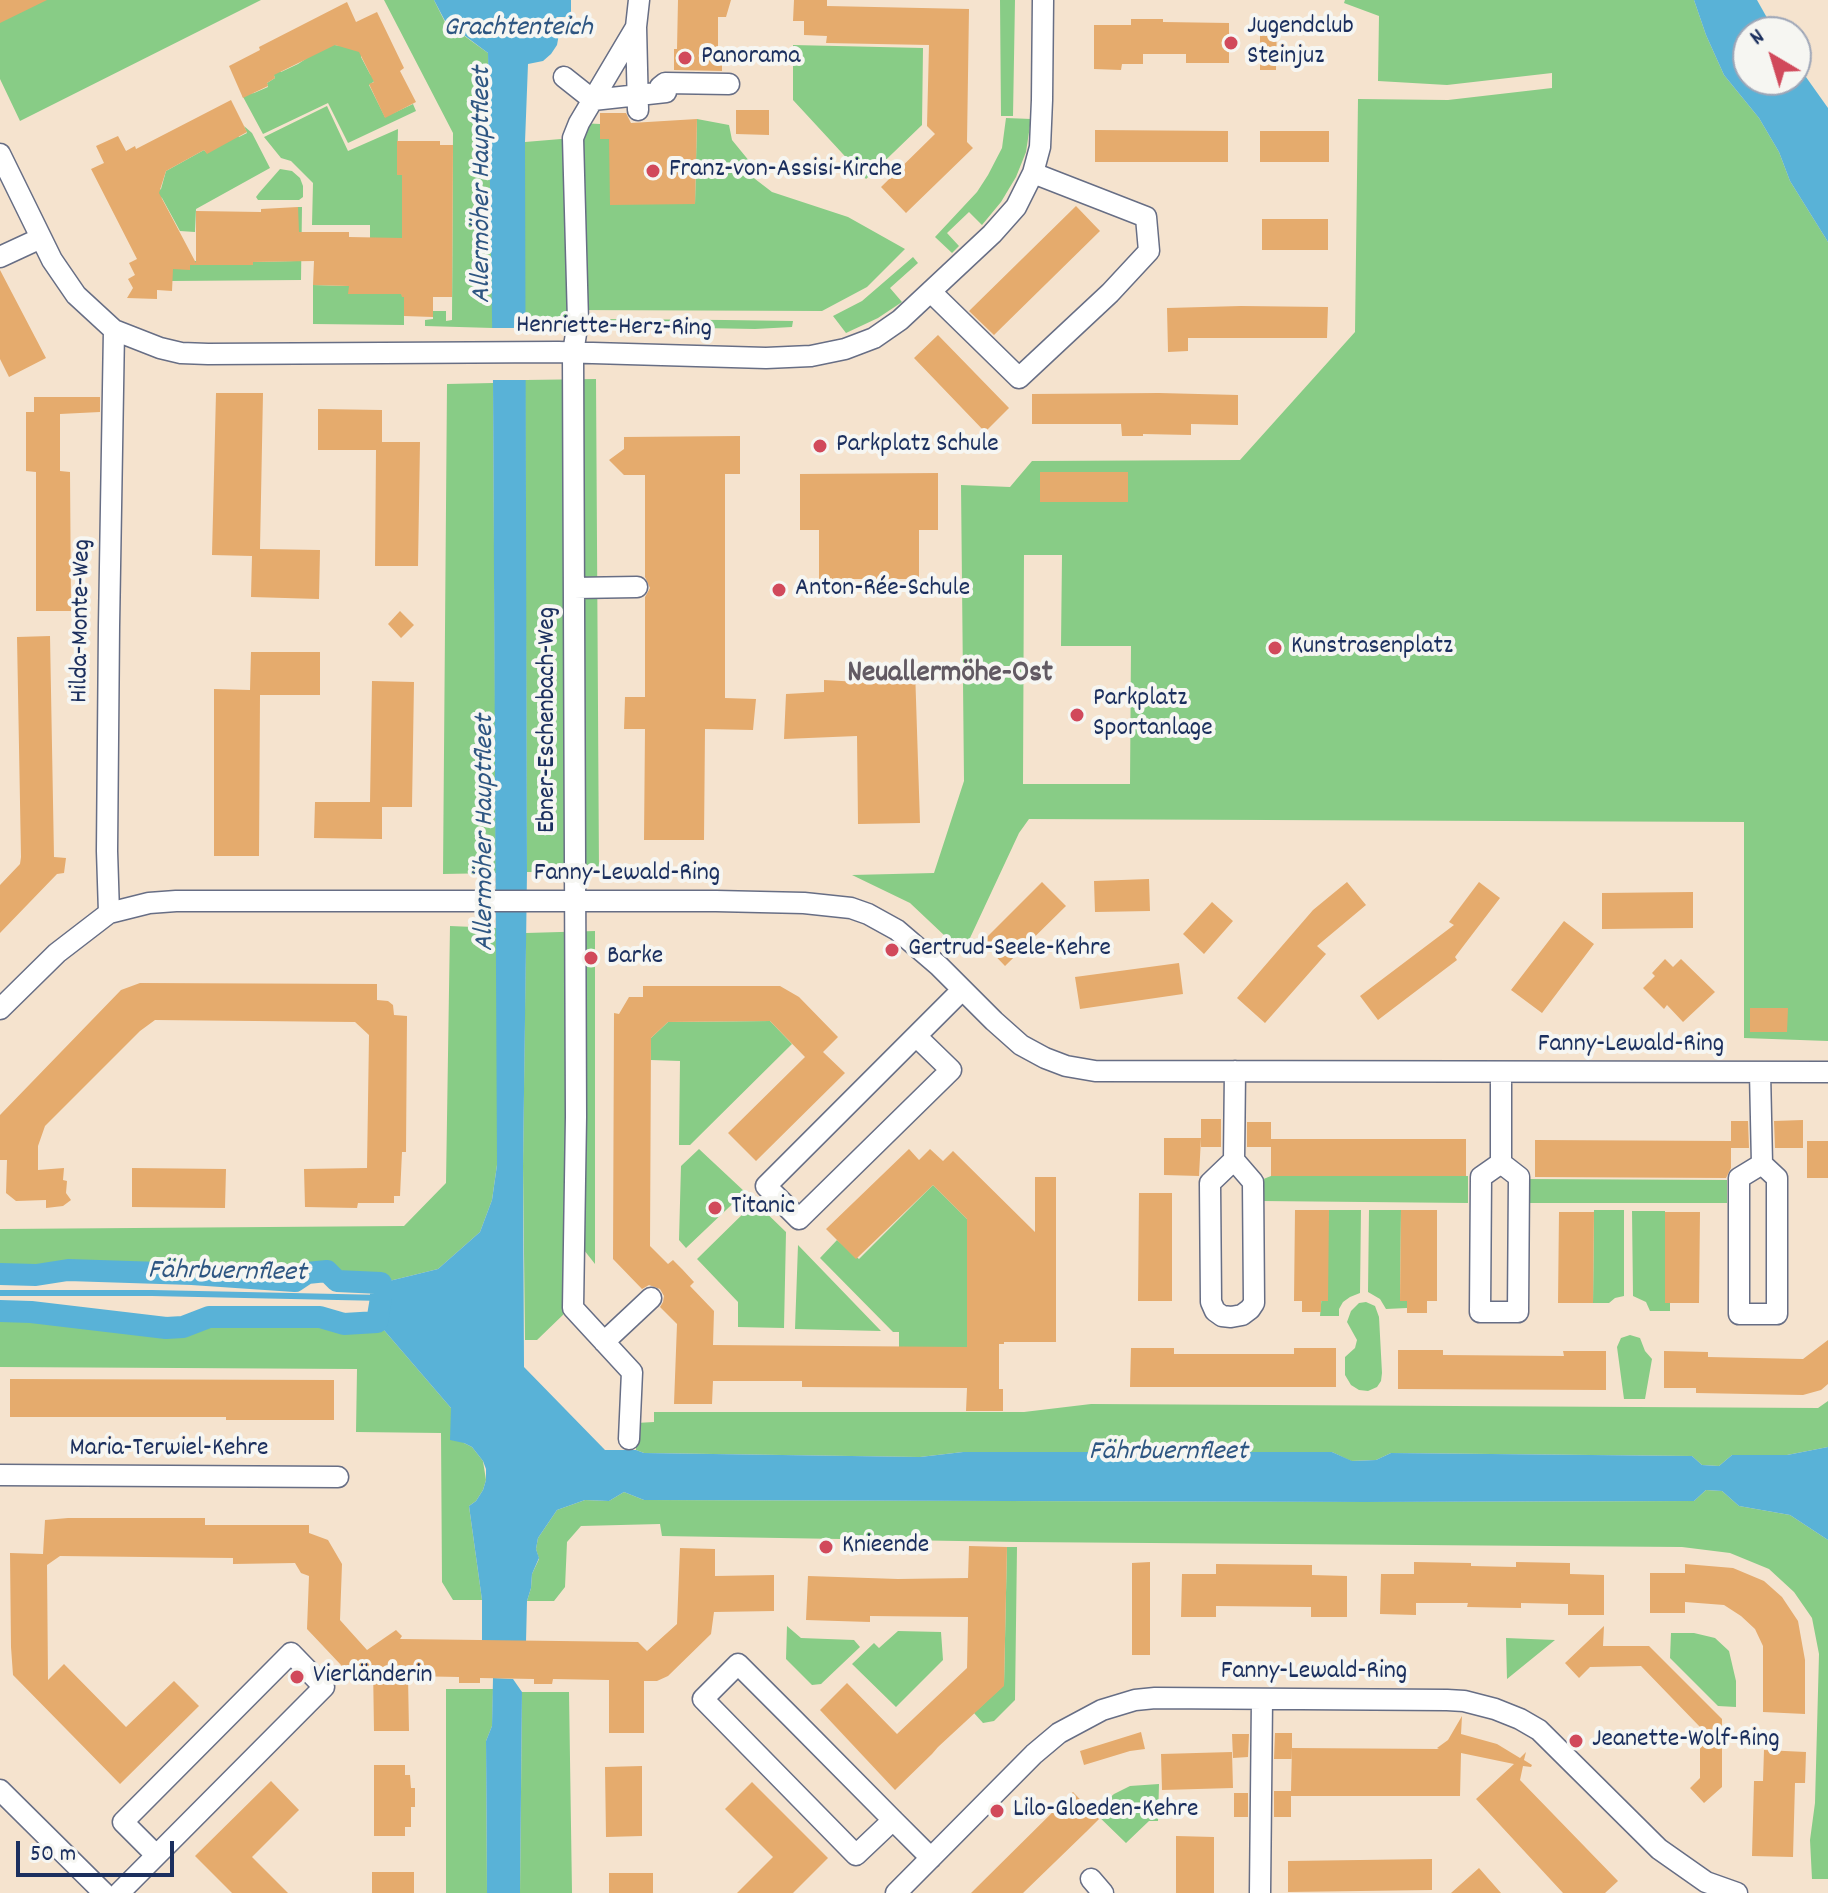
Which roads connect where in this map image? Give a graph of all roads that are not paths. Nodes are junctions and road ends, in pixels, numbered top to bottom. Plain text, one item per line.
1 (639, 0) edge
2 (1043, 0) edge
3 (636, 27) junction
4 (637, 71) junction
5 (564, 77) dead end
6 (729, 84) dead end
7 (660, 87) junction
8 (593, 100) junction
9 (638, 103) junction
10 (0, 154) edge
11 (1033, 173) junction
12 (41, 238) junction
13 (0, 257) edge
14 (931, 292) junction
15 (114, 330) junction
16 (565, 353) junction
17 (637, 587) dead end
18 (574, 588) junction
19 (575, 901) junction
20 (109, 913) junction
21 (962, 990) junction
22 (0, 1009) edge
23 (917, 1037) junction
24 (1235, 1071) junction
25 (1501, 1072) junction
26 (1760, 1072) junction
27 (1828, 1072) edge
28 (1234, 1160) junction
29 (1501, 1163) junction
30 (1762, 1164) junction
31 (651, 1298) dead end
32 (604, 1342) junction
33 (629, 1439) dead end
34 (0, 1475) edge
35 (338, 1477) dead end
36 (1262, 1699) junction
37 (0, 1790) edge
38 (893, 1820) junction
39 (156, 1855) junction
40 (931, 1858) junction
41 (104, 1893) edge
42 (119, 1893) edge
43 (896, 1893) edge
44 (1260, 1893) edge
45 (1737, 1893) edge

1 - 3 street
2 - 11 street, Henriette-Herz-Ring
3 - 4 street
3 - 8 street
4 - 7 street
4 - 9 street
5 - 8 street
6 - 7 street
7 - 9 street
8 - 9 street
8 - 16 street, Ebner-Eschenbach-Weg
10 - 12 street, Henriette-Herz-Ring
11 - 14 street, Henriette-Herz-Ring
11 - 14 street
12 - 13 street
12 - 15 street, Henriette-Herz-Ring
14 - 16 street, Henriette-Herz-Ring
15 - 16 street, Henriette-Herz-Ring
15 - 20 street, Hilda-Monte-Weg
16 - 18 street, Ebner-Eschenbach-Weg
17 - 18 street
18 - 19 street, Ebner-Eschenbach-Weg
19 - 20 street, Fanny-Lewald-Ring
19 - 21 street, Fanny-Lewald-Ring
19 - 32 street, Ebner-Eschenbach-Weg
20 - 22 street, Fanny-Lewald-Ring
21 - 23 street
21 - 24 street, Fanny-Lewald-Ring
23 - 23 street
24 - 25 street, Fanny-Lewald-Ring
24 - 28 street
25 - 26 street, Fanny-Lewald-Ring
25 - 29 street, Fanny-Lewald-Ring
26 - 27 street, Fanny-Lewald-Ring
26 - 30 street, Fanny-Lewald-Ring
28 - 28 street
29 - 29 street, Fanny-Lewald-Ring
30 - 30 street, Fanny-Lewald-Ring
31 - 32 street
32 - 33 street, Ebner-Eschenbach-Weg
34 - 35 street, Maria-Terwiel-Kehre
36 - 40 street, Fanny-Lewald-Ring
36 - 44 street
36 - 45 street, Fanny-Lewald-Ring
37 - 41 street
38 - 38 street
38 - 40 street
39 - 39 street
39 - 42 street
40 - 43 street, Fanny-Lewald-Ring

